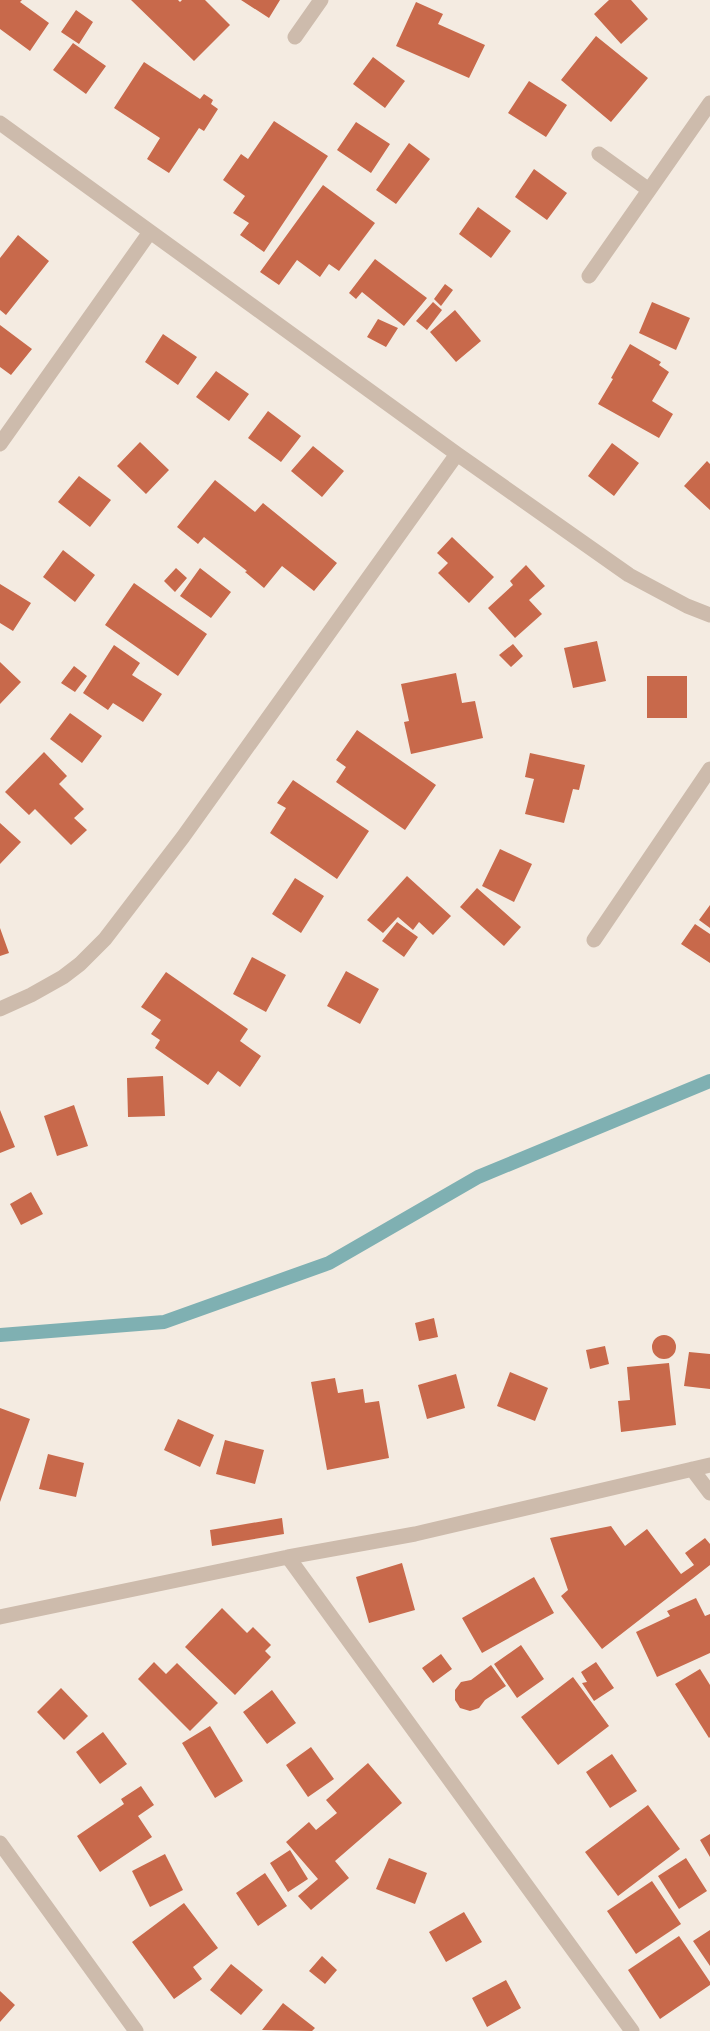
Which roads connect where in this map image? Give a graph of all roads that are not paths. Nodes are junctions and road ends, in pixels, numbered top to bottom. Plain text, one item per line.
1 (321, 0) edge
2 (295, 37) dead end
3 (710, 102) edge
4 (0, 123) edge
5 (599, 154) dead end
6 (649, 190) junction
7 (150, 232) junction
8 (589, 276) dead end
9 (0, 444) edge
10 (458, 454) junction
11 (710, 615) edge
12 (710, 769) edge
13 (594, 940) dead end
14 (0, 1009) edge
15 (710, 1465) edge
16 (693, 1469) junction
17 (710, 1493) edge
18 (288, 1557) junction
19 (0, 1617) edge
20 (0, 1843) edge
21 (136, 2031) edge
22 (632, 2031) edge

1 - 2 street
3 - 6 street
4 - 7 street
5 - 6 street
6 - 8 street
7 - 9 street
7 - 10 street
10 - 11 street
10 - 14 street
12 - 13 street
15 - 16 street
16 - 17 street
16 - 18 street
18 - 19 street
18 - 22 street
20 - 21 street

